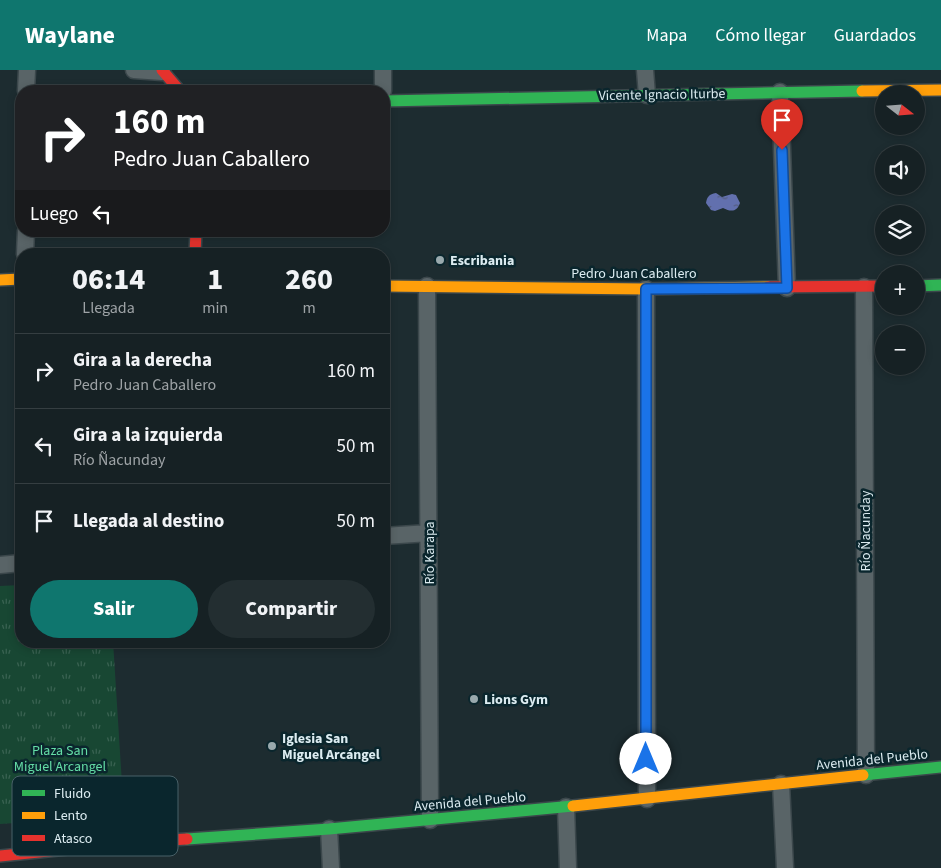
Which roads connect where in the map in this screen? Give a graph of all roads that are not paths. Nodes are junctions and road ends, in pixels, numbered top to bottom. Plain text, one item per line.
1 (27, 70) edge
2 (134, 70) edge
3 (383, 70) edge
4 (645, 70) edge
5 (162, 71) edge
6 (26, 85) edge
7 (175, 85) edge
8 (383, 85) edge
9 (941, 90) edge
10 (780, 92) junction
11 (647, 95) junction
12 (390, 101) edge
13 (0, 280) edge
14 (15, 280) edge
15 (941, 285) edge
16 (390, 286) edge
17 (427, 286) junction
18 (875, 286) edge
19 (925, 286) edge
20 (864, 287) junction
21 (787, 288) junction
22 (646, 289) junction
23 (429, 533) junction
24 (390, 536) edge
25 (15, 564) edge
26 (0, 565) edge
27 (941, 767) edge
28 (866, 775) junction
29 (781, 784) junction
30 (647, 798) junction
31 (566, 807) junction
32 (430, 820) junction
33 (329, 829) junction
34 (178, 839) edge
35 (331, 868) edge
36 (568, 868) edge
37 (784, 868) edge

1 - 6 street
2 - 5 street
3 - 8 street
4 - 11 street
5 - 7 street
9 - 10 street, Vicente Ignacio Iturbe
10 - 11 street, Vicente Ignacio Iturbe
10 - 21 street
11 - 12 street, Vicente Ignacio Iturbe
13 - 14 street
15 - 19 street
16 - 17 street, Pedro Juan Caballero
17 - 22 street, Pedro Juan Caballero
17 - 23 street, Río Karapa
18 - 20 street, Pedro Juan Caballero
20 - 21 street, Pedro Juan Caballero
20 - 28 street, Río Ñacunday
21 - 22 street, Pedro Juan Caballero
22 - 30 street
23 - 24 street
23 - 32 street, Río Karapa
25 - 26 street
27 - 28 street, Avenida del Pueblo
28 - 29 street, Avenida del Pueblo
29 - 30 street, Avenida del Pueblo
29 - 37 street
30 - 31 street, Avenida del Pueblo
31 - 32 street, Avenida del Pueblo
31 - 36 street
32 - 33 street, Avenida del Pueblo
33 - 34 street, Avenida del Pueblo
33 - 35 street

